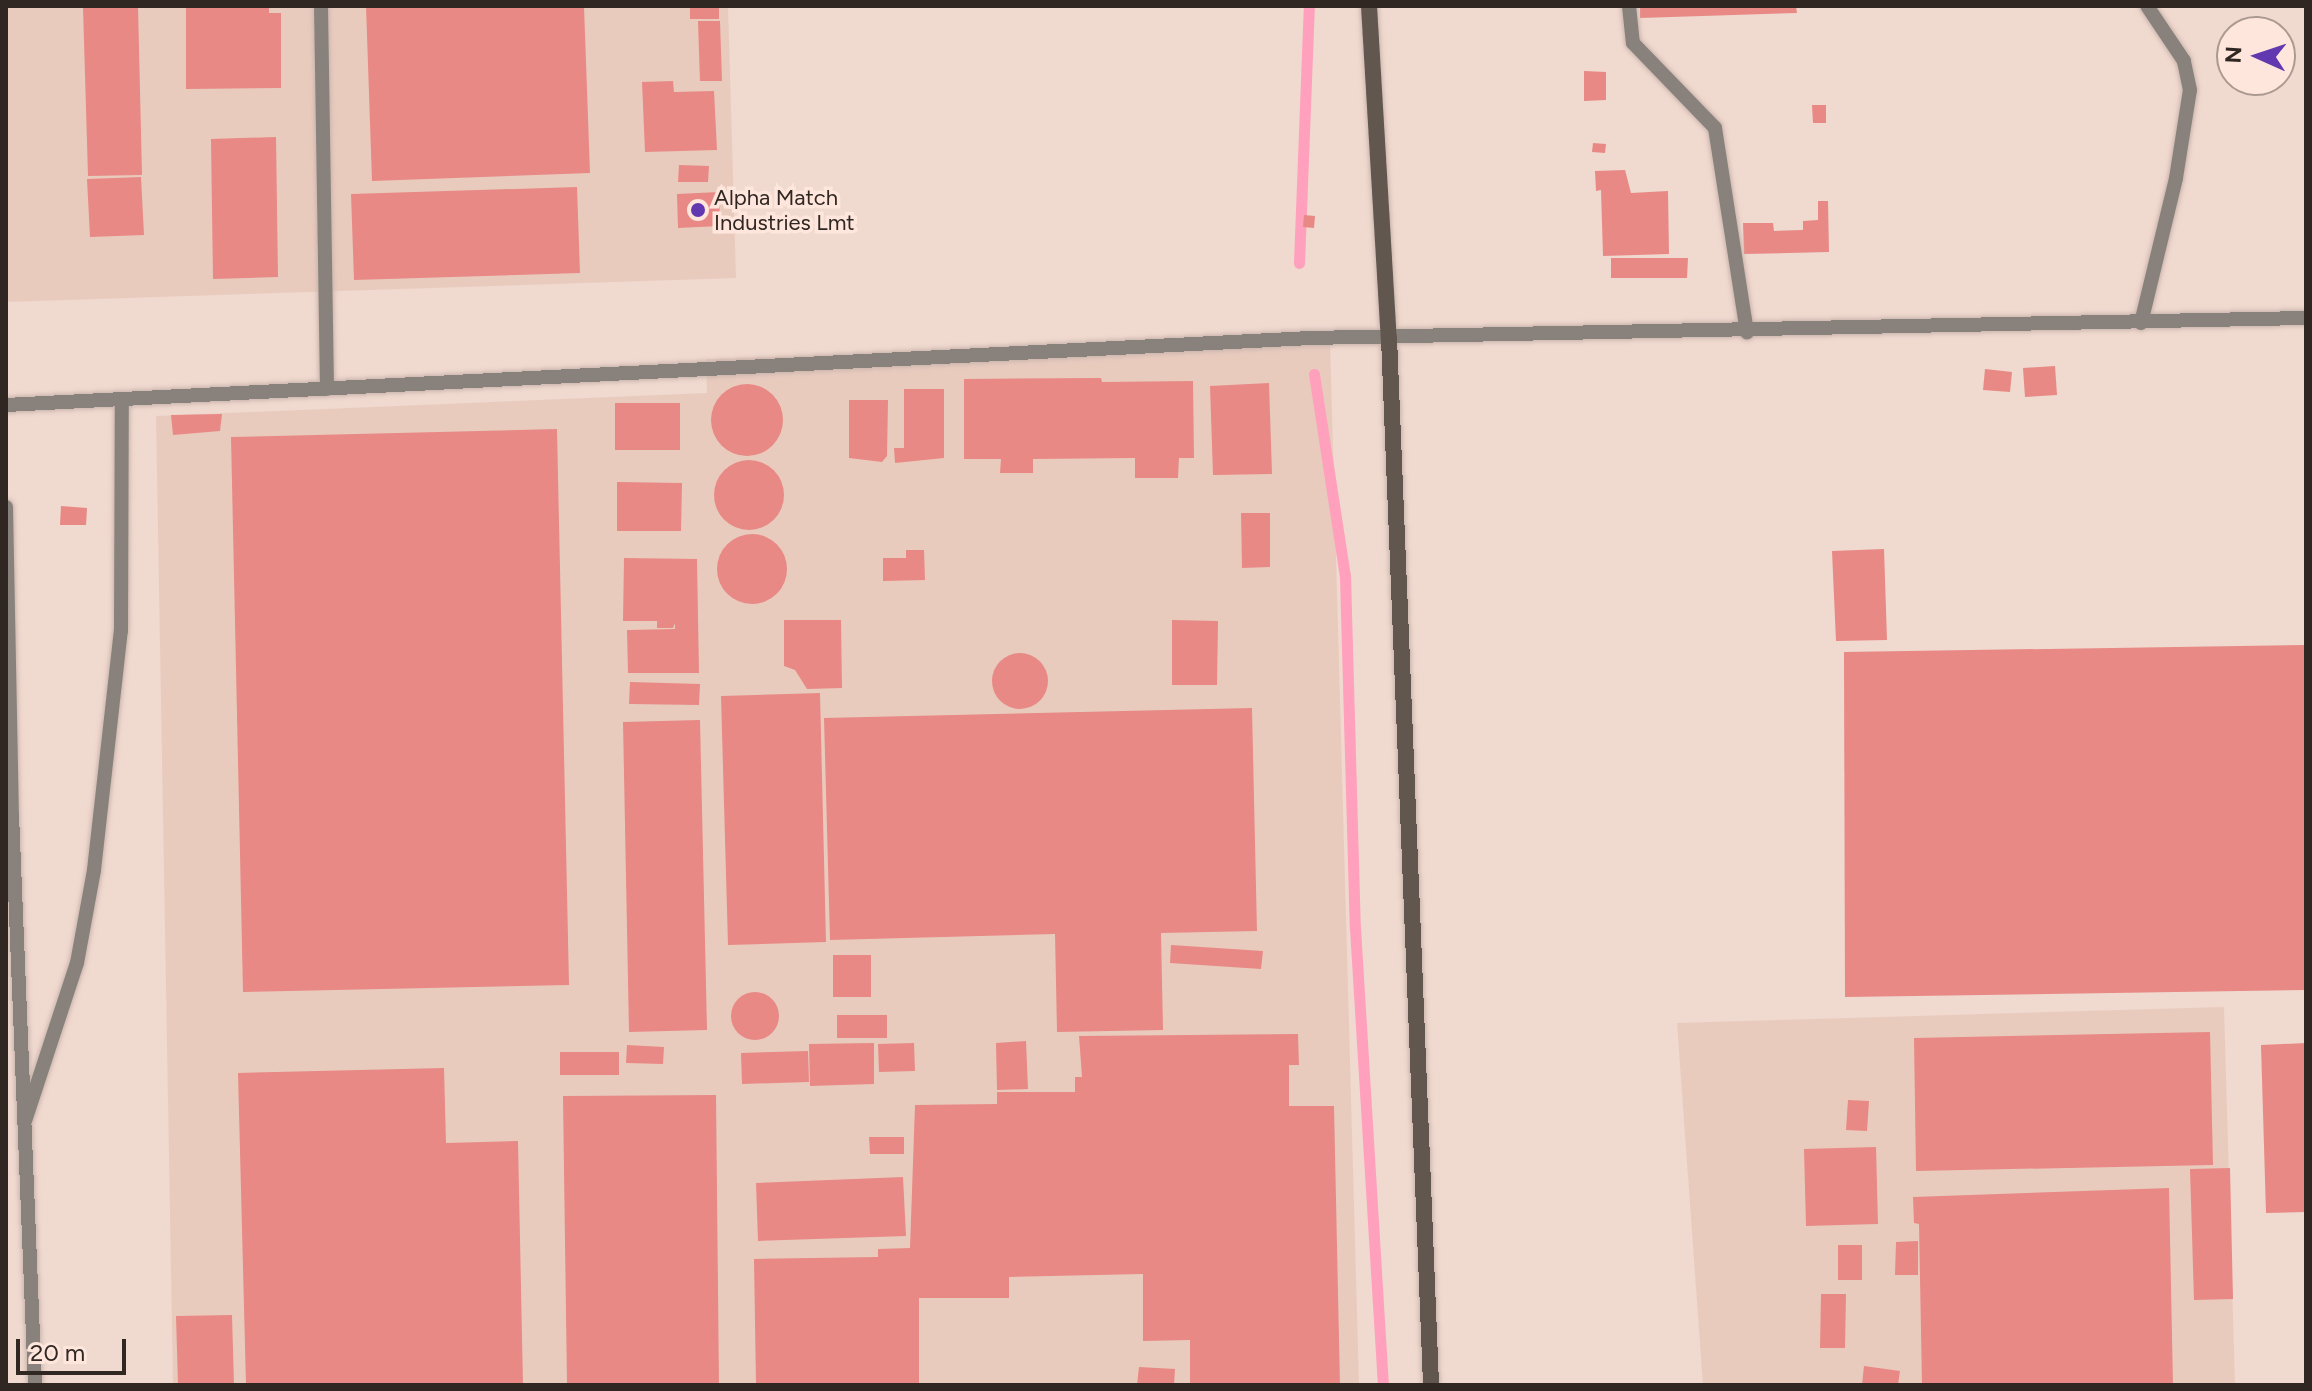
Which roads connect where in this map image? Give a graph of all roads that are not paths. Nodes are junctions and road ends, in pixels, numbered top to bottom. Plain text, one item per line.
1 (321, 6) edge
2 (1369, 6) edge
3 (1629, 6) edge
4 (2147, 6) edge
5 (2306, 318) edge
6 (2141, 323) junction
7 (1747, 333) junction
8 (1389, 338) junction
9 (327, 389) junction
10 (122, 399) junction
11 (6, 405) edge
12 (6, 507) edge
13 (22, 1129) junction
14 (35, 1385) edge
15 (1431, 1385) edge

1 - 9 lane
2 - 8 street
3 - 7 lane
4 - 6 lane
5 - 6 lane
6 - 7 lane
7 - 8 lane
8 - 9 lane
8 - 15 street
9 - 10 lane
10 - 11 lane
10 - 13 lane
12 - 13 lane
13 - 14 lane

